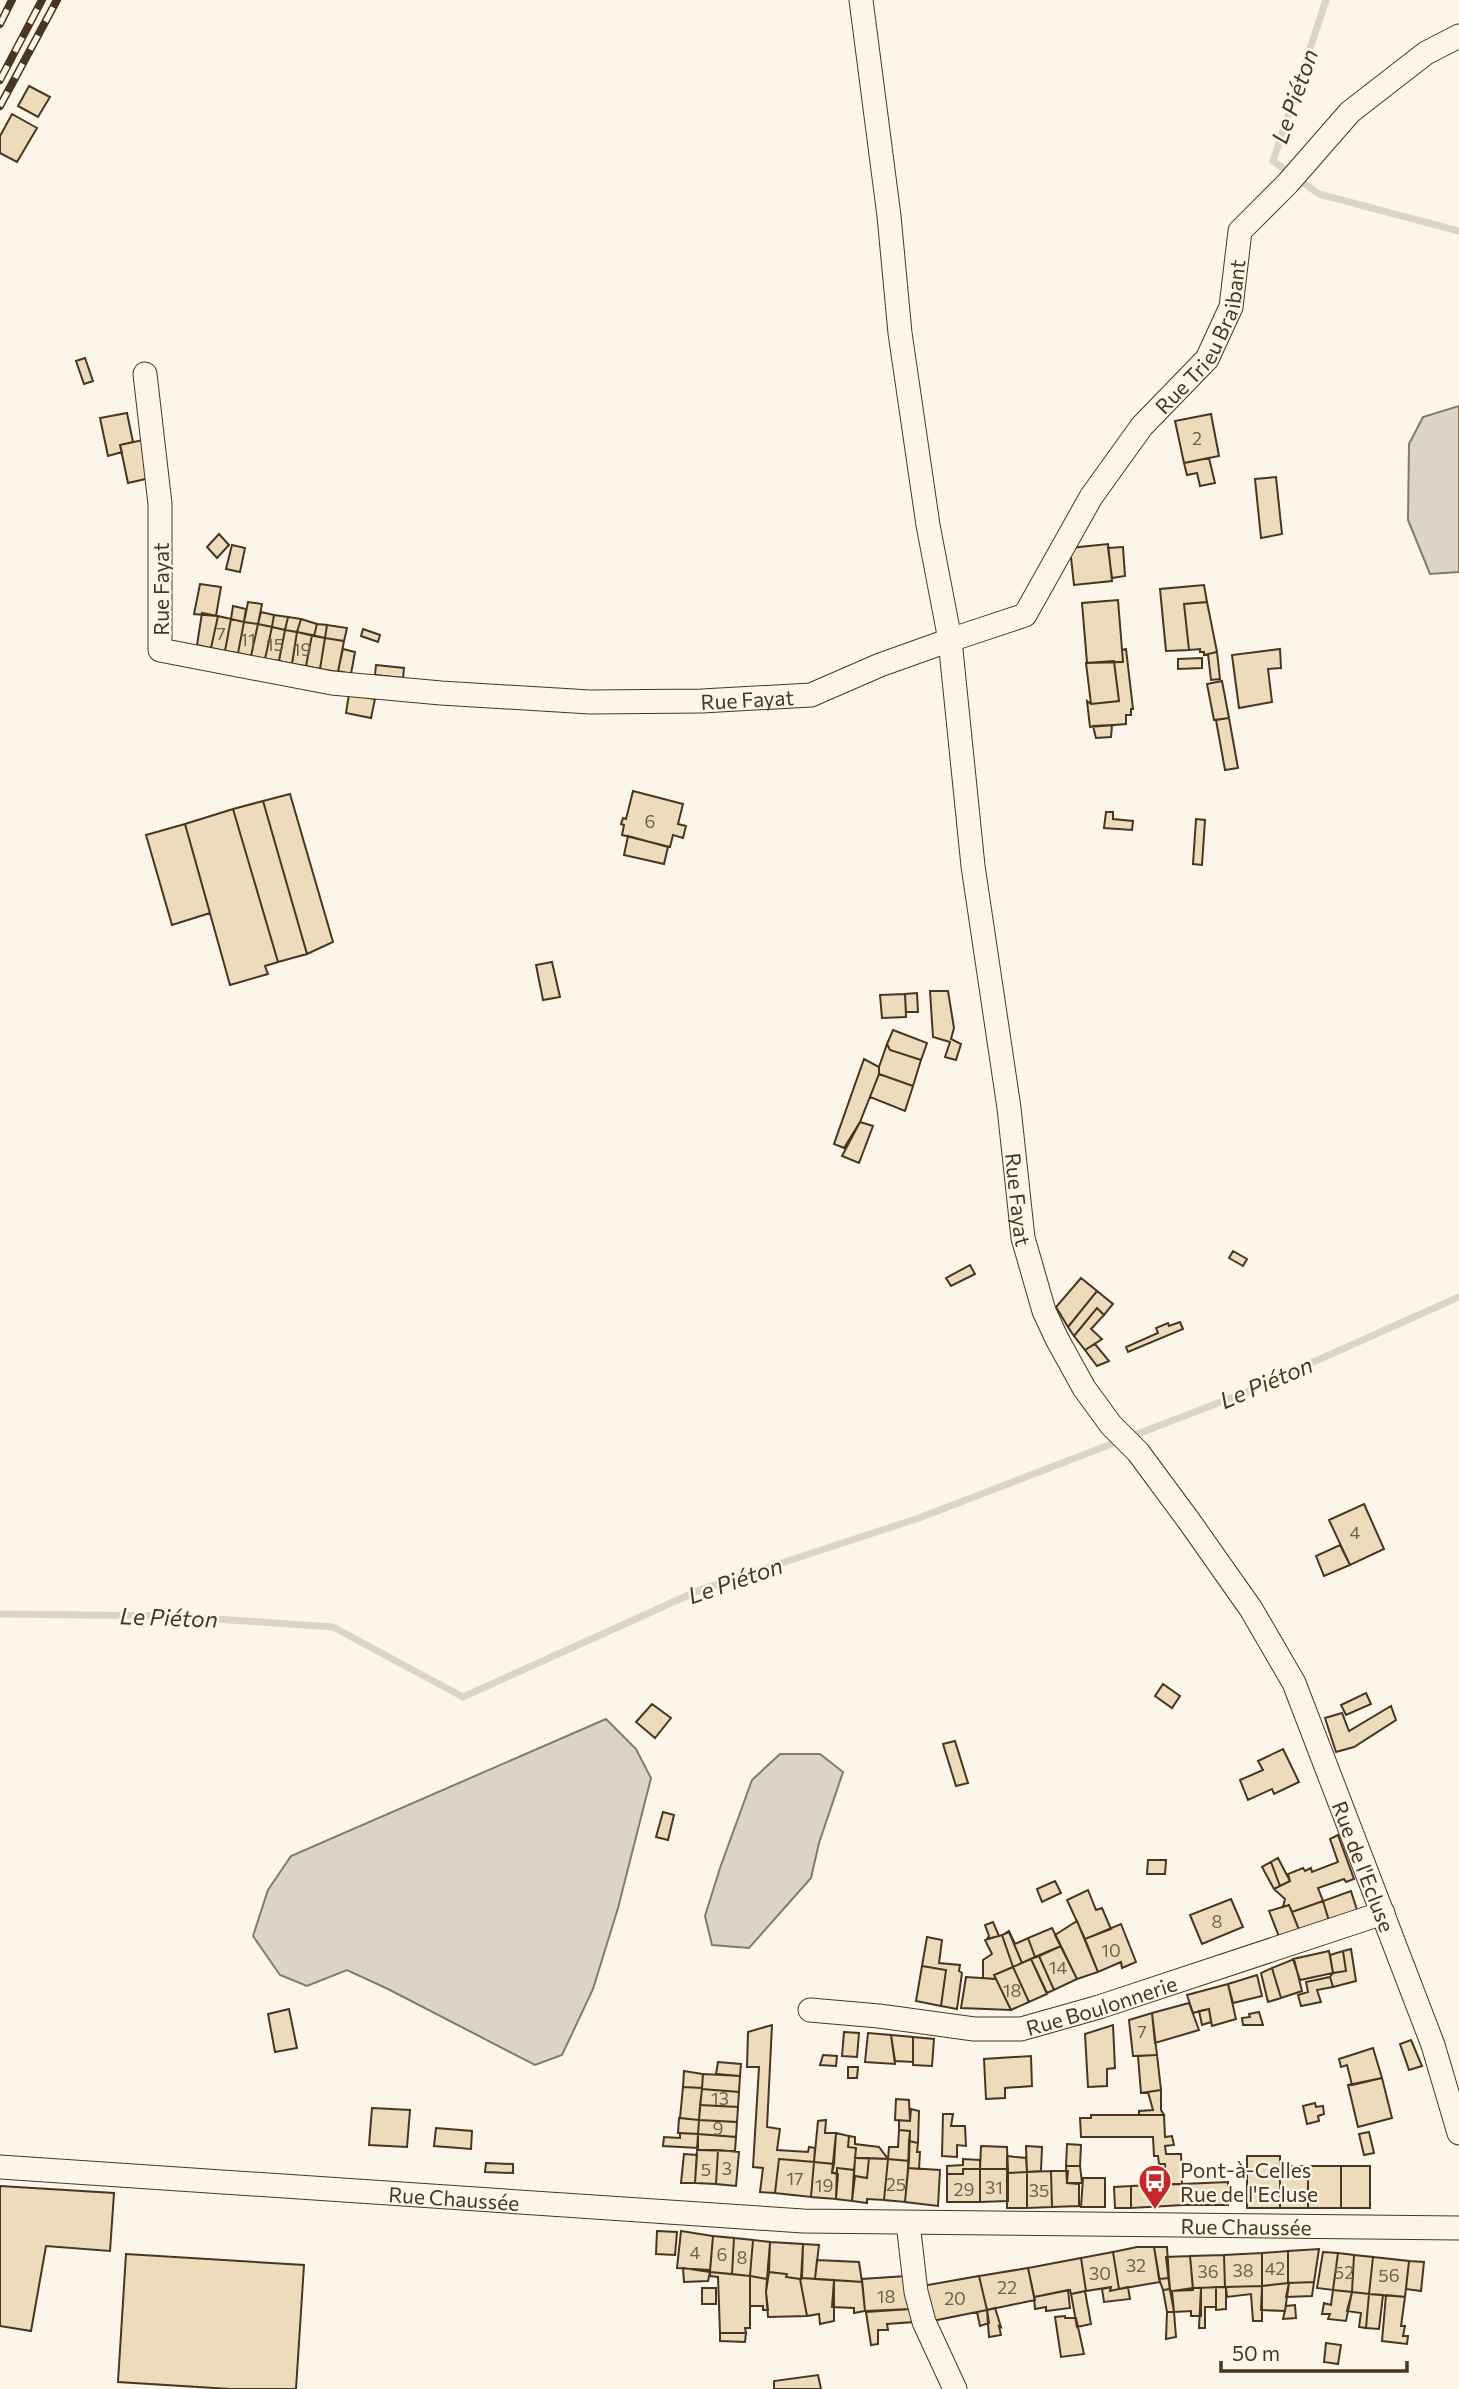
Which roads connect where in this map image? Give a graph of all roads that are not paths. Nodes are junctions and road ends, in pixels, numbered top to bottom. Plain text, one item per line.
1 (861, 0) edge
2 (1459, 36) edge
3 (145, 374) dead end
4 (950, 640) junction
5 (1138, 1452) joint
6 (1383, 1913) junction
7 (810, 2010) dead end
8 (1459, 2133) edge
9 (0, 2168) edge
10 (908, 2223) junction
11 (1459, 2228) edge
12 (955, 2389) edge

1 - 4 street
2 - 4 street, Rue Trieu Braibant
3 - 4 street, Rue Fayat
4 - 5 street, Rue Fayat
5 - 6 street, Rue de l'Ecluse
6 - 7 street, Rue Boulonnerie
6 - 8 street, Rue de l'Ecluse
9 - 10 street, Rue Chaussée
10 - 11 street, Rue Chaussée
10 - 12 street

